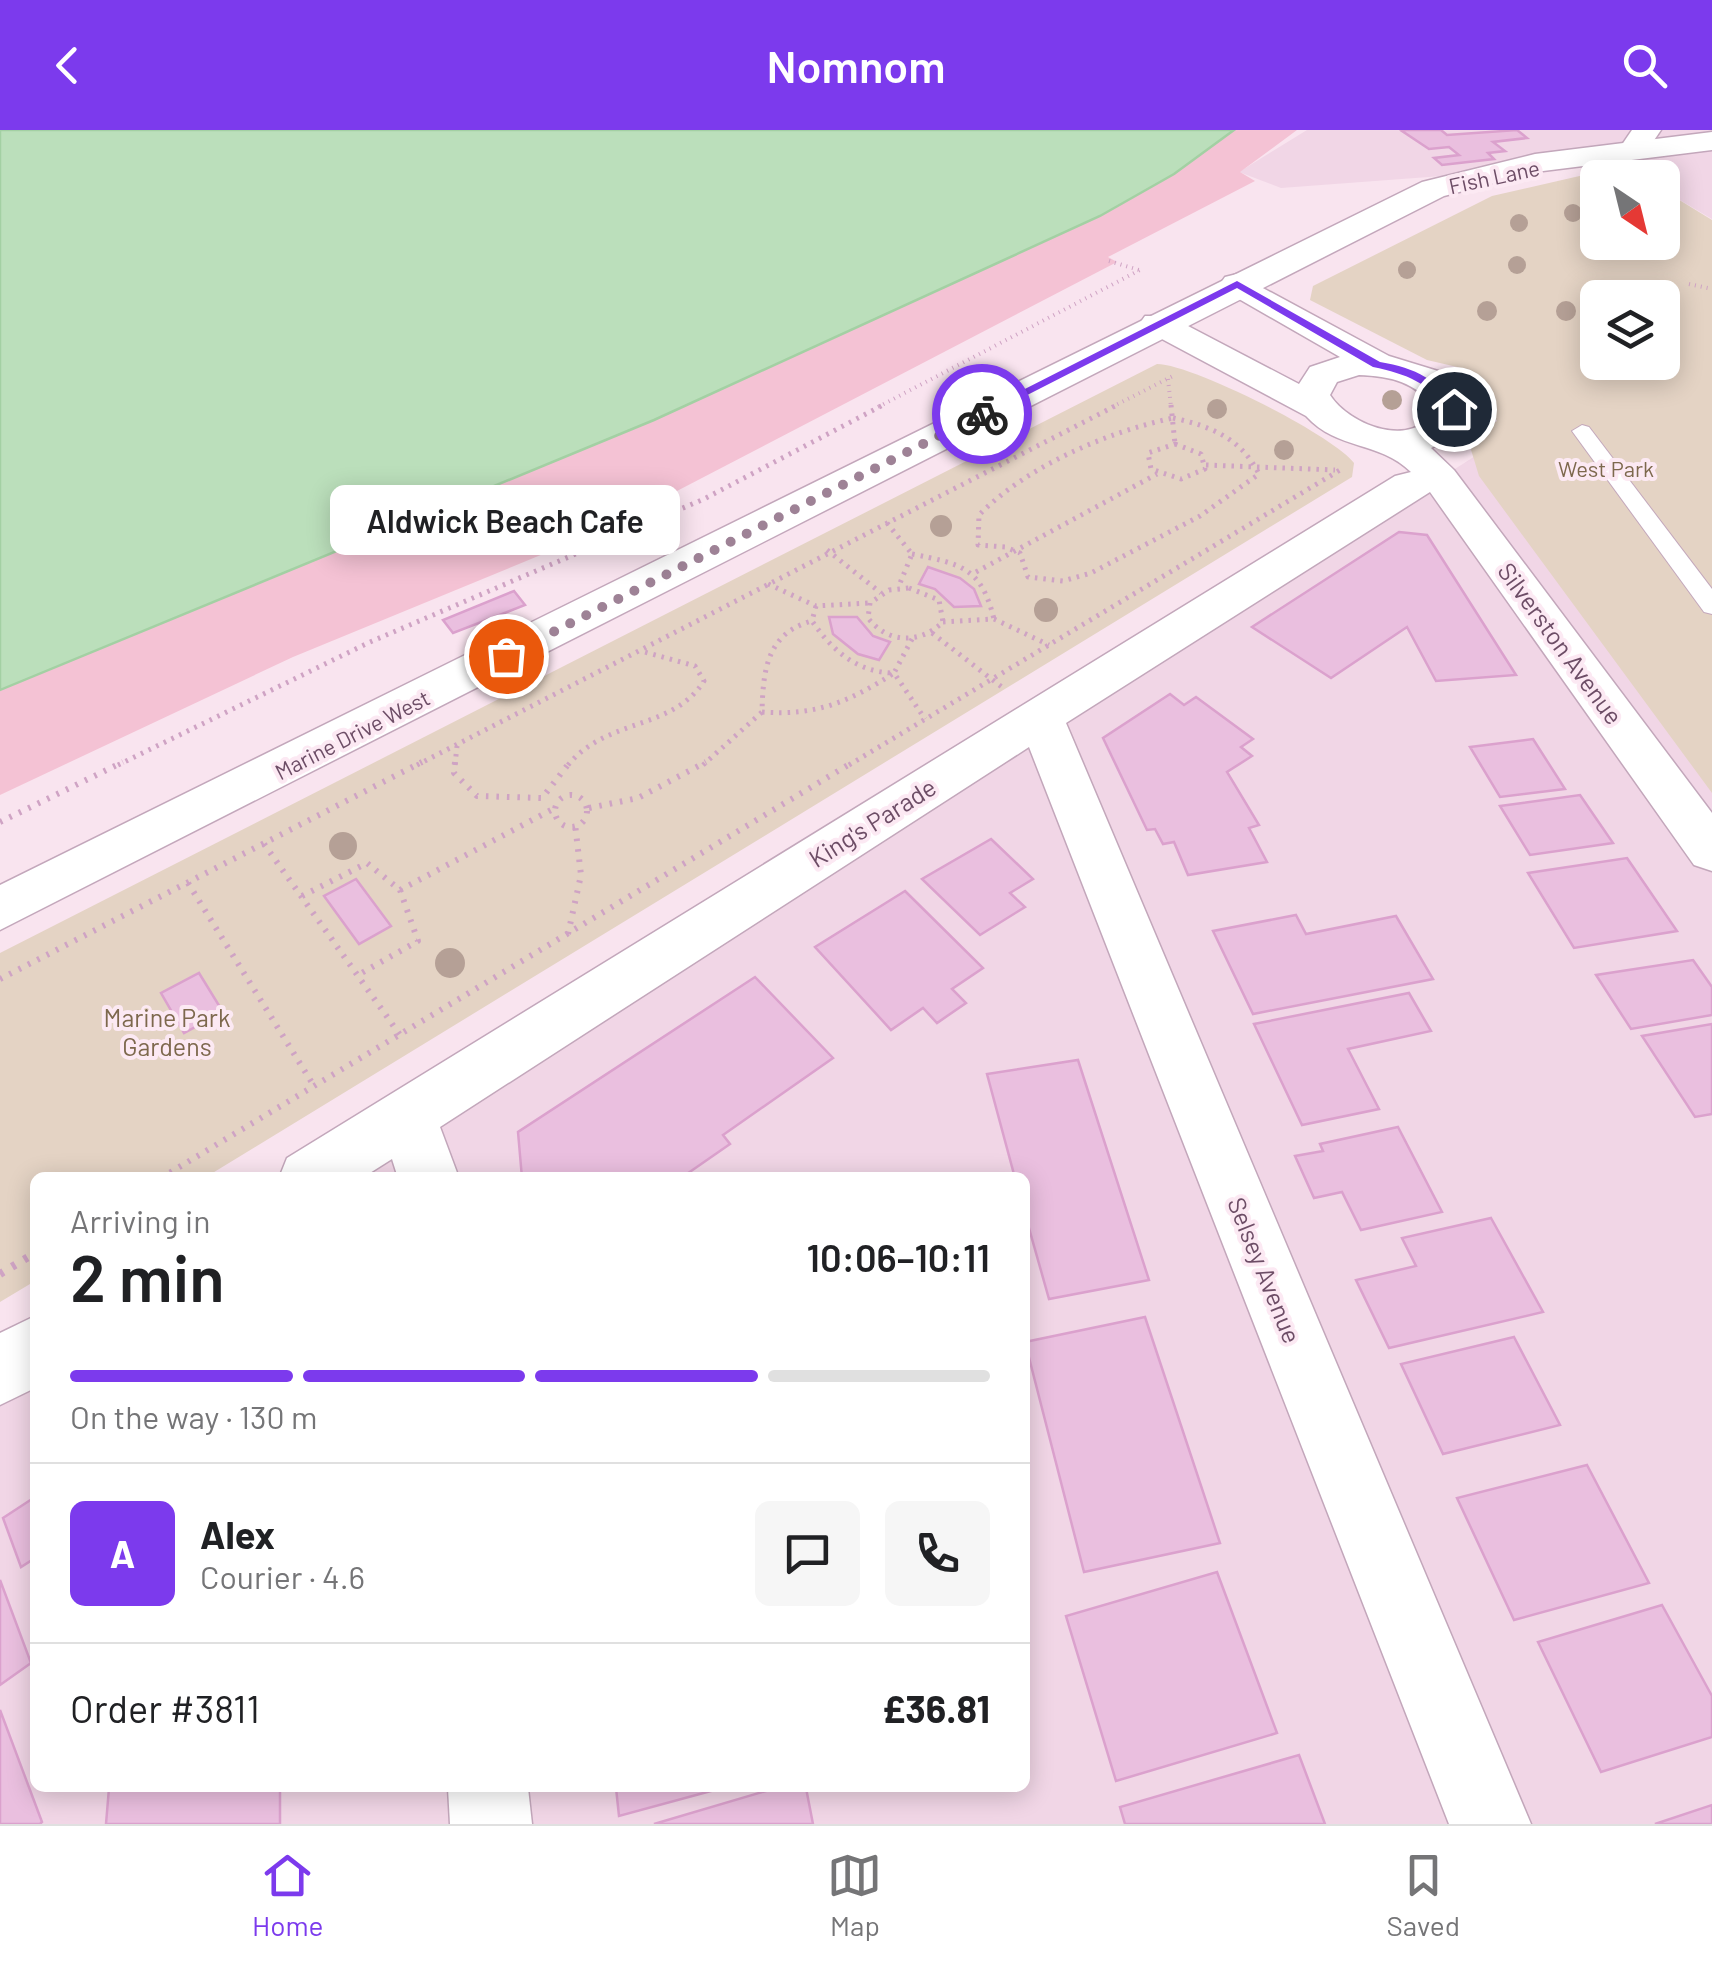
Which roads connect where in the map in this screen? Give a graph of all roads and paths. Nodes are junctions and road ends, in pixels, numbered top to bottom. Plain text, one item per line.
1 (1640, 140) edge
2 (1712, 142) edge
3 (1109, 260) dead end
4 (1237, 284) junction
5 (1690, 284) dead end
6 (1712, 289) edge
7 (1157, 323) junction
8 (1377, 364) junction
9 (1316, 407) junction
10 (1173, 418) junction
11 (1582, 431) dead end
12 (1174, 444) junction
13 (1206, 464) junction
14 (1256, 468) junction
15 (1417, 468) junction
16 (1340, 470) junction
17 (1157, 474) junction
18 (784, 516) junction
19 (887, 523) junction
20 (1017, 550) junction
21 (830, 552) junction
22 (912, 554) junction
23 (976, 572) junction
24 (768, 584) junction
25 (898, 588) junction
26 (881, 593) junction
27 (870, 602) junction
28 (816, 606) junction
29 (1712, 606) edge
30 (994, 619) junction
31 (812, 622) junction
32 (943, 622) junction
33 (932, 633) junction
34 (912, 639) junction
35 (1049, 645) junction
36 (640, 650) junction
37 (894, 673) junction
38 (1016, 697) junction
39 (762, 712) junction
40 (925, 720) junction
41 (458, 744) junction
42 (542, 798) junction
43 (554, 807) junction
44 (589, 808) junction
45 (0, 822) edge
46 (575, 824) junction
47 (264, 844) junction
48 (1712, 851) edge
49 (188, 883) junction
50 (400, 890) junction
51 (302, 896) junction
52 (0, 908) edge
53 (568, 934) junction
54 (358, 975) junction
55 (0, 979) edge
56 (400, 1035) junction
57 (314, 1086) junction
58 (406, 1116) junction
59 (171, 1172) edge
60 (318, 1172) edge
61 (427, 1172) edge
62 (30, 1257) edge
63 (0, 1274) edge
64 (30, 1352) edge
65 (0, 1371) edge
66 (488, 1792) edge
67 (491, 1824) edge
68 (1490, 1824) edge

1 - 2 street, Fish Lane
1 - 4 street, Fish Lane
3 - 45 path
4 - 7 street, Marine Drive West
4 - 8 street
5 - 6 path
7 - 9 street
7 - 18 street, Marine Drive West
8 - 9 street
8 - 15 street
9 - 15 street
10 - 12 path
10 - 14 path
10 - 19 path
10 - 20 path
11 - 29 lane
12 - 13 path
12 - 17 path
13 - 14 path
13 - 17 path
14 - 16 path
14 - 20 path
15 - 16 path
15 - 38 street, King's Parade
15 - 48 street, Silverston Avenue
16 - 35 path
17 - 20 path
18 - 21 path
18 - 52 street, Marine Drive West
19 - 21 path
19 - 22 path
20 - 23 path
21 - 24 path
21 - 26 path
22 - 23 path
22 - 25 path
23 - 30 path
24 - 28 path
24 - 36 path
25 - 26 path
25 - 32 path
26 - 27 path
27 - 28 path
27 - 34 path
28 - 31 path
30 - 32 path
30 - 35 path
31 - 37 path
31 - 39 path
32 - 33 path
33 - 34 path
33 - 38 path
34 - 37 path
35 - 38 path
36 - 41 path
36 - 42 path
37 - 39 path
37 - 40 path
38 - 40 path
38 - 58 street, King's Parade
38 - 68 street, Selsey Avenue
39 - 44 path
40 - 53 path
41 - 42 path
41 - 47 path
42 - 43 path
43 - 44 path
43 - 46 path
43 - 50 path
44 - 46 path
46 - 53 path
47 - 49 path
47 - 51 path
49 - 55 path
49 - 57 path
50 - 51 path
50 - 54 path
51 - 54 path
53 - 56 path
54 - 56 path
56 - 57 path
57 - 59 path
58 - 60 street, King's Parade
58 - 61 street
62 - 63 path
64 - 65 street
66 - 67 street

